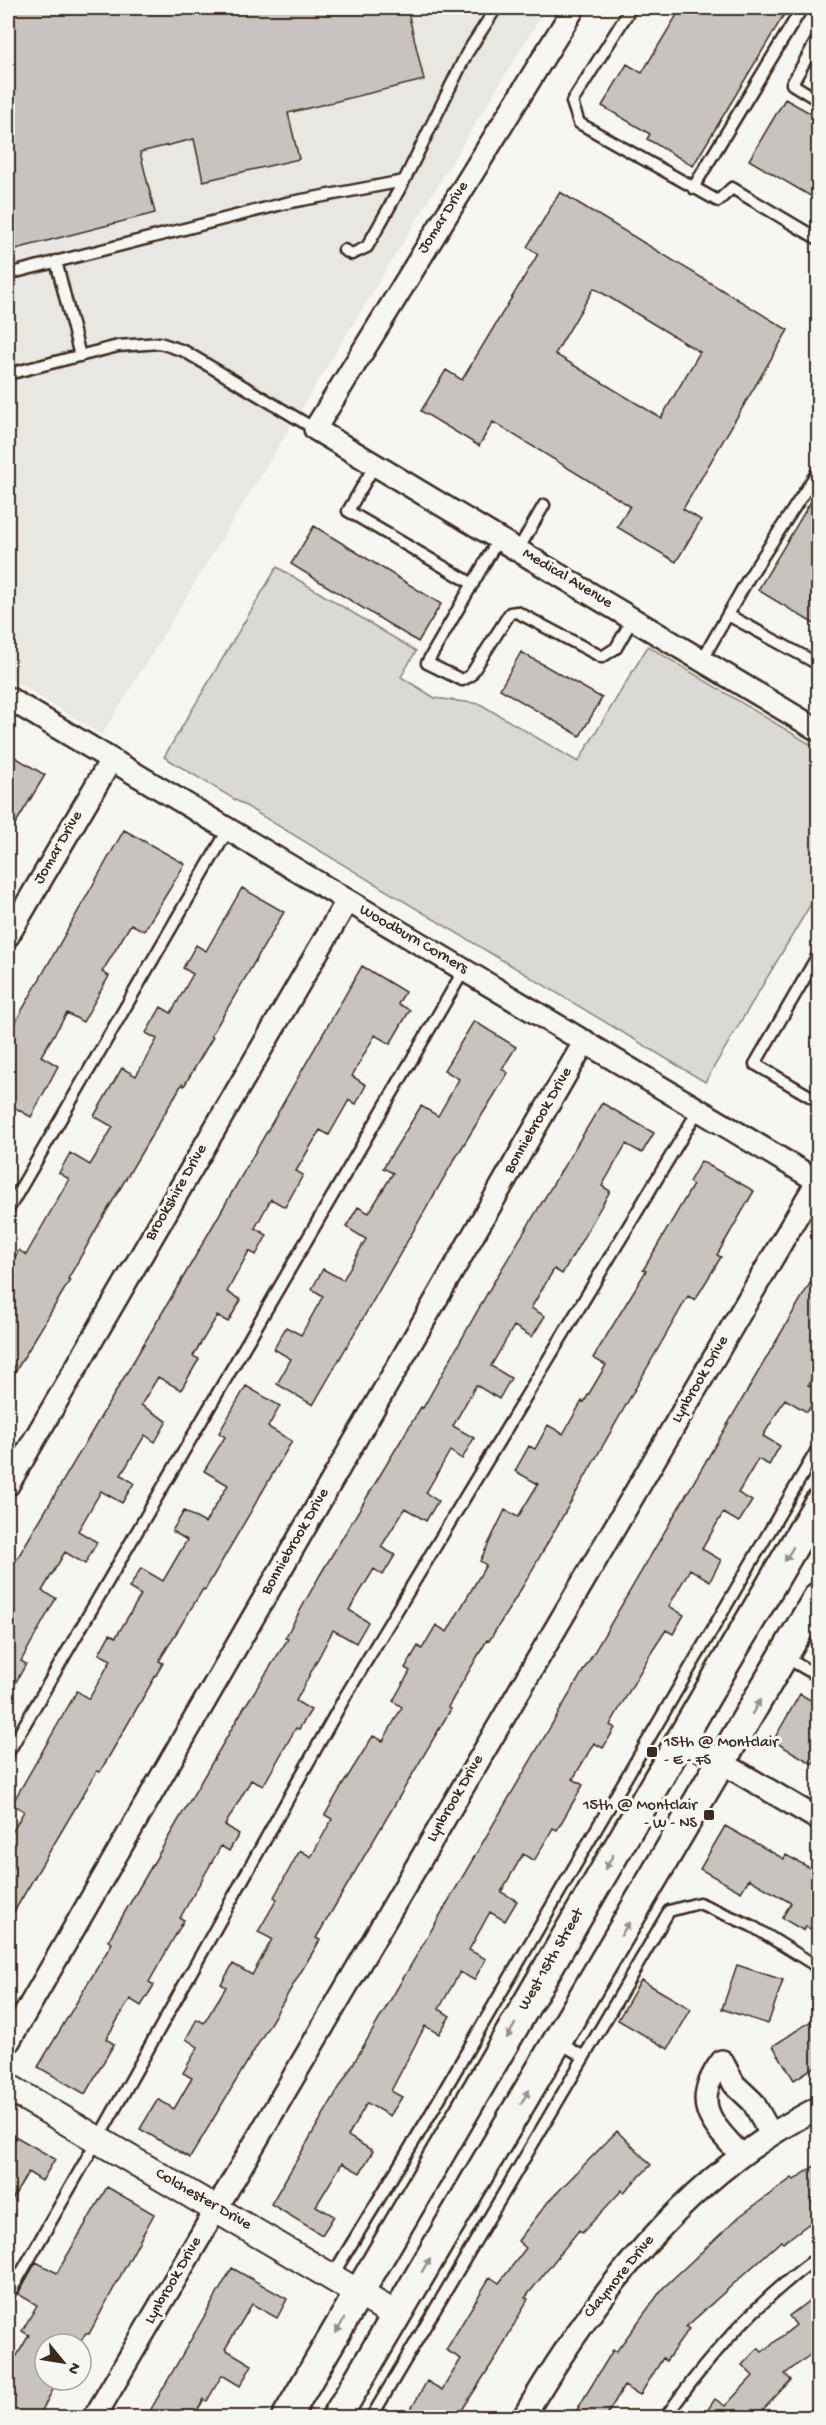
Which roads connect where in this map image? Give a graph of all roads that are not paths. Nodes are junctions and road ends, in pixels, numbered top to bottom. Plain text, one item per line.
1 (496, 8) edge
2 (574, 8) edge
3 (631, 8) edge
4 (802, 8) edge
5 (819, 38) edge
6 (814, 54) edge
7 (819, 100) edge
8 (404, 181) junction
9 (693, 188) junction
10 (819, 239) edge
11 (345, 250) dead end
12 (56, 261) junction
13 (8, 274) edge
14 (80, 356) junction
15 (8, 374) edge
16 (315, 429) junction
17 (375, 465) junction
18 (819, 471) edge
19 (544, 505) dead end
20 (499, 538) junction
21 (518, 550) junction
22 (473, 584) junction
23 (728, 615) junction
24 (633, 618) junction
25 (702, 660) junction
26 (819, 664) edge
27 (8, 698) edge
28 (819, 730) edge
29 (111, 760) junction
30 (228, 830) junction
31 (347, 901) junction
32 (8, 936) edge
33 (819, 955) edge
34 (464, 970) junction
35 (585, 1041) junction
36 (819, 1101) edge
37 (699, 1109) junction
38 (818, 1181) edge
39 (8, 1210) edge
40 (819, 1448) edge
41 (8, 1485) edge
42 (819, 1504) edge
43 (819, 1597) edge
44 (785, 1657) junction
45 (819, 1676) edge
46 (680, 1738) junction
47 (8, 1753) edge
48 (723, 1764) junction
49 (819, 1819) edge
50 (819, 1971) edge
51 (558, 2042) junction
52 (8, 2043) edge
53 (584, 2056) junction
54 (8, 2087) edge
55 (819, 2108) edge
56 (771, 2133) junction
57 (98, 2139) junction
58 (741, 2155) junction
59 (217, 2208) junction
60 (819, 2257) edge
61 (332, 2276) junction
62 (360, 2292) junction
63 (8, 2296) edge
64 (396, 2315) junction
65 (94, 2418) edge
66 (286, 2418) edge
67 (336, 2418) edge
68 (371, 2418) edge
69 (523, 2418) edge
70 (666, 2418) edge

1 - 8 lane
2 - 16 street, Jomar Drive
3 - 9 lane
4 - 9 lane
5 - 6 lane
6 - 7 lane
8 - 11 lane
8 - 12 lane
9 - 10 lane
12 - 13 lane
12 - 14 lane
14 - 15 lane
14 - 16 lane
16 - 17 street, Medical Avenue
17 - 20 street, Medical Avenue
17 - 22 lane
18 - 23 lane
19 - 21 lane
20 - 21 street, Medical Avenue
20 - 22 lane
21 - 24 street, Medical Avenue
22 - 24 lane
23 - 25 lane
23 - 26 lane
24 - 25 street, Medical Avenue
25 - 28 street, Medical Avenue
27 - 29 street, Woodburn Corners
29 - 30 street, Woodburn Corners
29 - 32 street, Jomar Drive
30 - 31 street, Woodburn Corners
30 - 39 lane
31 - 34 street, Woodburn Corners
31 - 41 street, Brookshire Drive
33 - 36 lane
34 - 35 street, Woodburn Corners
34 - 47 lane
35 - 37 street, Woodburn Corners
35 - 52 street, Bonniebrook Drive
37 - 38 street, Woodburn Corners
37 - 57 lane
38 - 59 street, Lynbrook Drive
40 - 61 lane
42 -> 46 main road, West 15th Street
43 - 44 main road
44 - 45 lane
48 -> 44 main road
46 - 48 street
46 -> 62 main road, West 15th Street
48 - 49 street
51 -> 48 main road
50 - 53 lane
51 - 53 lane
64 -> 51 main road
53 - 68 lane
54 - 57 street, Colchester Drive
55 - 56 street, Claymore Drive
56 - 58 street, Claymore Drive
56 - 58 street
57 - 59 street, Colchester Drive
57 - 63 lane
58 - 69 street, Claymore Drive
59 - 61 street, Colchester Drive
59 - 65 street, Lynbrook Drive
60 - 70 lane
61 - 62 street, Colchester Drive
62 - 64 street, Colchester Drive
62 -> 66 main road, West 15th Street
64 - 67 main road

